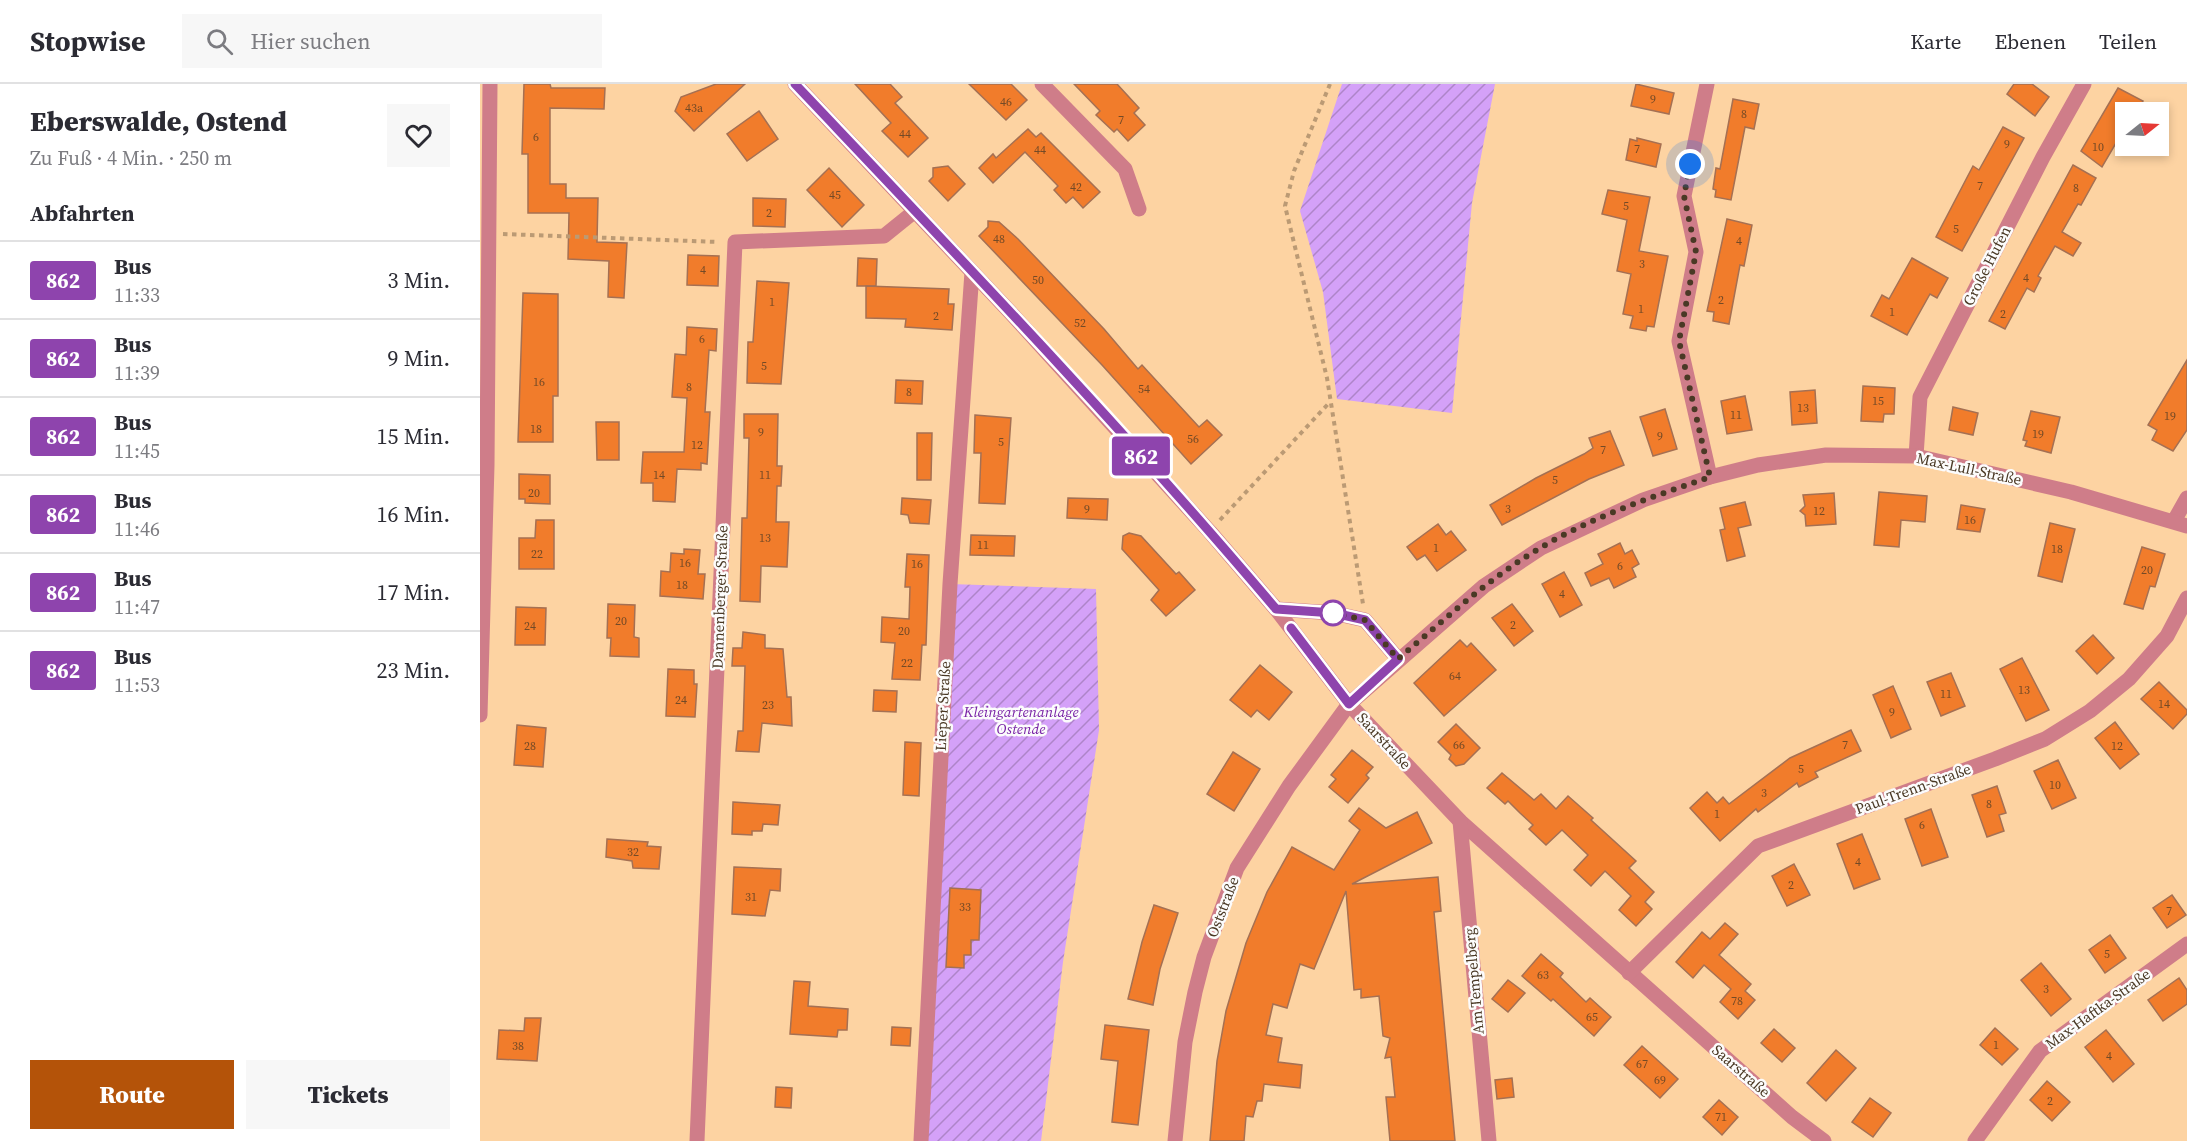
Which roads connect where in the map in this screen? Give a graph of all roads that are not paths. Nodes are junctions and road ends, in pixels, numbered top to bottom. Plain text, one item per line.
1 (490, 84) edge
2 (795, 84) edge
3 (1042, 84) edge
4 (1707, 84) edge
5 (2084, 84) edge
6 (1139, 209) dead end
7 (915, 211) junction
8 (972, 272) junction
9 (1916, 456) junction
10 (484, 465) edge
11 (1710, 477) junction
12 (2187, 498) edge
13 (2180, 524) edge
14 (2187, 598) edge
15 (1276, 609) junction
16 (482, 656) edge
17 (1398, 659) junction
18 (1349, 704) junction
19 (480, 715) edge
20 (1460, 821) junction
21 (2187, 944) edge
22 (1629, 973) junction
23 (697, 1141) edge
24 (921, 1141) edge
25 (1176, 1141) edge
26 (1489, 1141) edge
27 (1824, 1141) edge
28 (1975, 1141) edge

1 - 10 street
2 - 7 street, Saarstraße
3 - 6 street
4 - 11 street
5 - 9 street, Große Hufen
7 - 8 street, Saarstraße
7 - 23 street, Dannenberger Straße
8 - 15 street, Saarstraße
8 - 24 street, Lieper Straße
9 - 11 street, Max-Lull-Straße
9 - 13 street, Max-Lull-Straße
10 - 16 street
11 - 17 street, Max-Lull-Straße
12 - 13 street
14 - 22 street, Paul-Trenn-Straße
15 - 17 street
15 - 18 street, Saarstraße
16 - 19 street
17 - 18 street, Max-Lull-Straße
18 - 20 street, Saarstraße
18 - 25 street, Oststraße
20 - 22 street, Saarstraße
20 - 26 street, Am Tempelberg
21 - 28 street, Max-Haftka-Straße
22 - 27 street, Saarstraße

